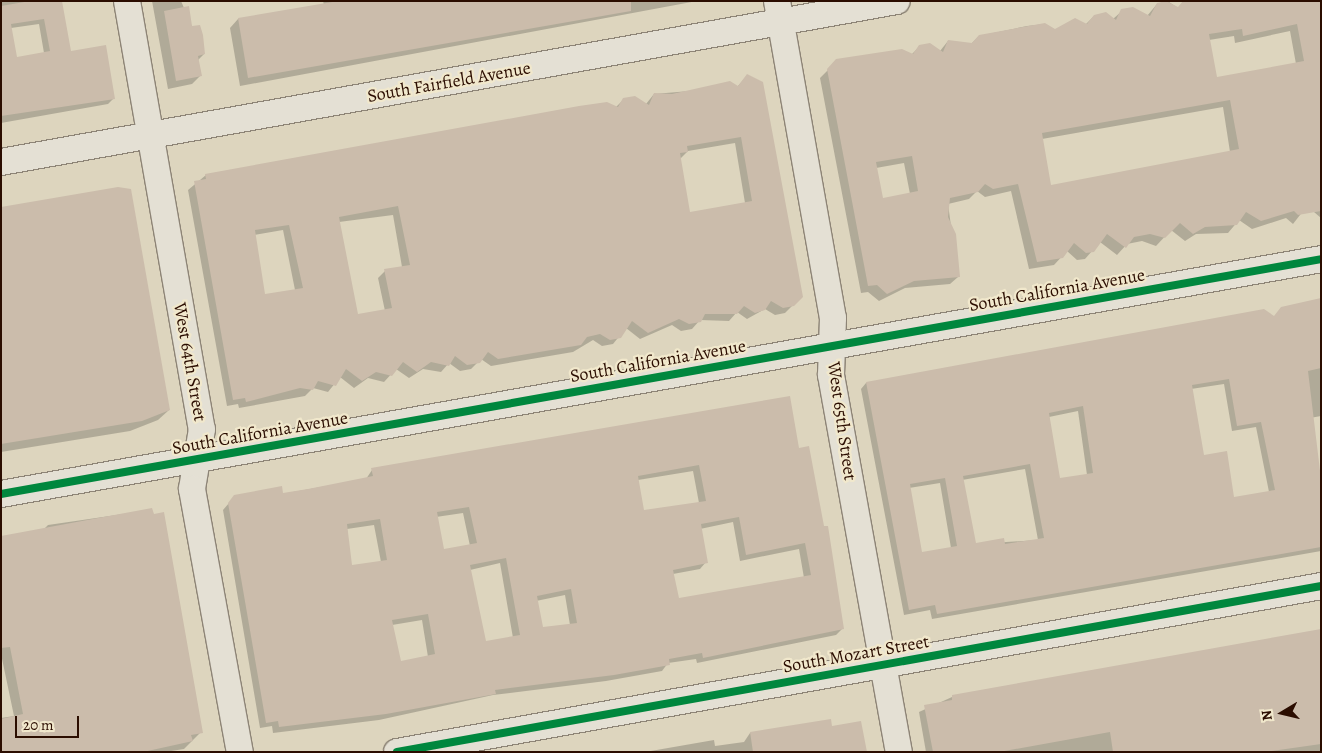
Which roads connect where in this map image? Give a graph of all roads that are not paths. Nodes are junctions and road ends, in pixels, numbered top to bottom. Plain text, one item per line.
1 (126, 1) edge
2 (897, 1) edge
3 (779, 12) edge
4 (150, 135) junction
5 (1, 162) edge
6 (1321, 259) edge
7 (832, 346) junction
8 (198, 459) junction
9 (1, 494) edge
10 (1321, 586) edge
11 (883, 664) junction
12 (240, 752) edge
13 (397, 752) edge
14 (899, 752) edge

1 - 4 street, West 64th Street
2 - 3 street, South Fairfield Avenue
3 - 4 street, South Fairfield Avenue
3 - 7 street, West 65th Street
4 - 5 street, South Fairfield Avenue
4 - 8 street, West 64th Street
6 - 7 street, South California Avenue
7 - 8 street, South California Avenue
7 - 11 street, West 65th Street
8 - 9 street, South California Avenue
8 - 12 street, West 64th Street
10 - 11 street, South Mozart Street
11 - 13 street, South Mozart Street
11 - 14 street, West 65th Street

